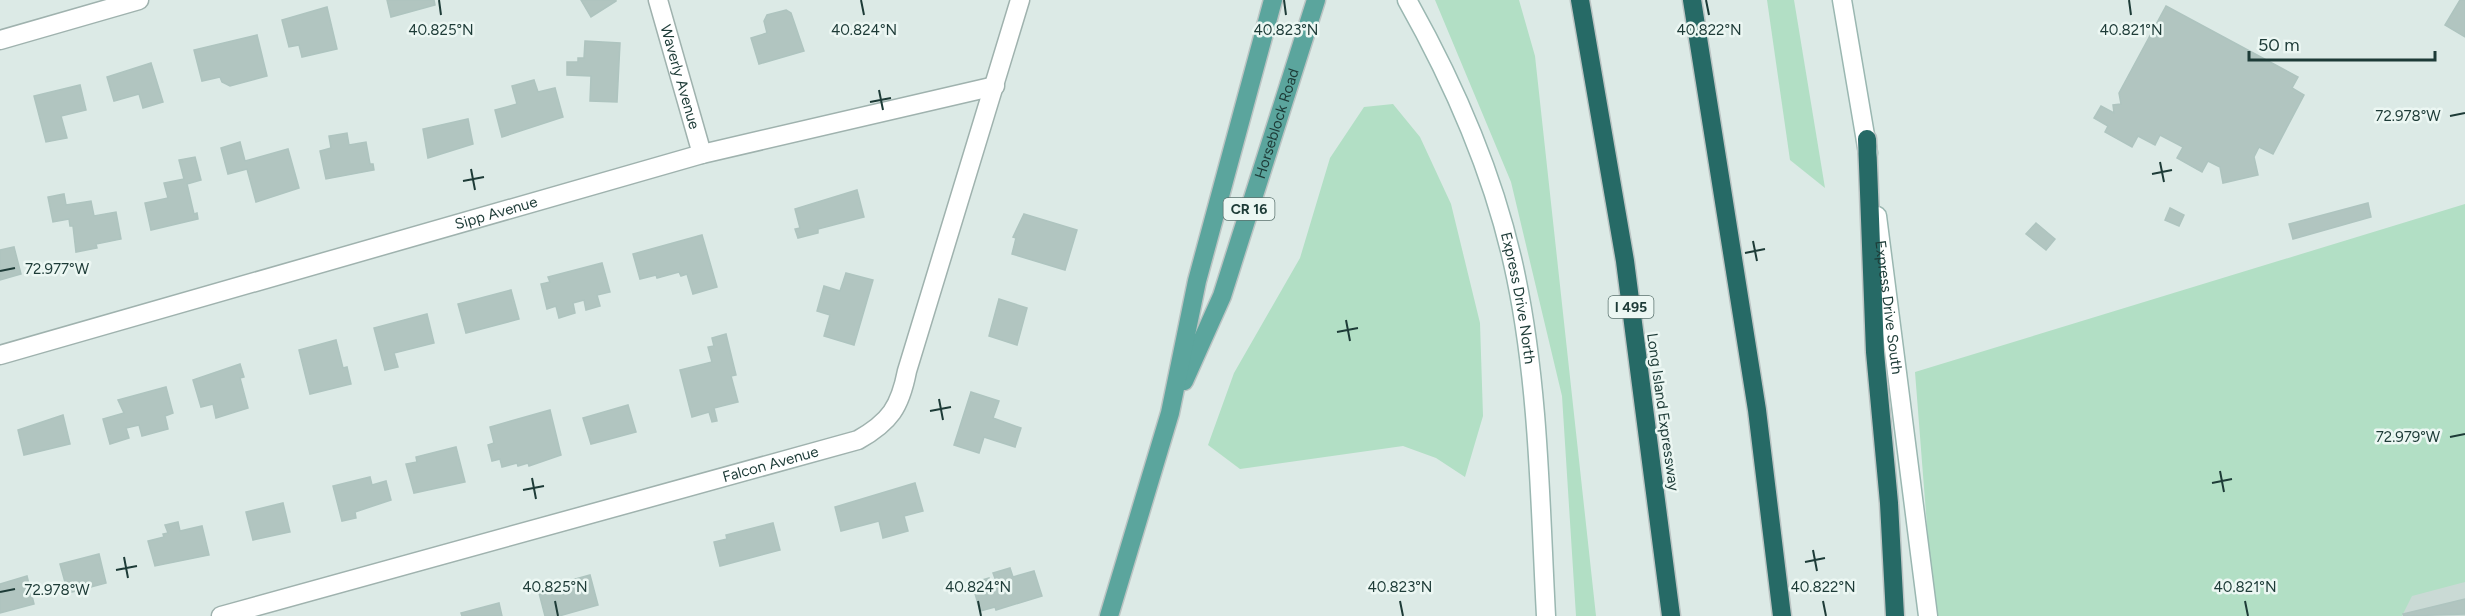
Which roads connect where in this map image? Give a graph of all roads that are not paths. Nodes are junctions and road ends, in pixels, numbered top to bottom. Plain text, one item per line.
1 (139, 0) edge
2 (658, 0) edge
3 (1020, 0) edge
4 (1273, 0) edge
5 (1407, 0) edge
6 (1580, 0) edge
7 (1692, 0) edge
8 (1842, 0) edge
9 (1317, 1) edge
10 (0, 40) edge
11 (995, 86) junction
12 (1867, 139) junction
13 (702, 154) junction
14 (0, 355) edge
15 (1170, 412) junction
16 (222, 616) edge
17 (1109, 616) edge
18 (1545, 616) edge
19 (1671, 616) edge
20 (1782, 616) edge
21 (1895, 616) edge
22 (1928, 616) edge

1 - 10 street
2 - 13 street, Waverly Avenue
3 - 11 street, Falcon Avenue
4 - 15 main road, Horseblock Road / CR 16
5 - 18 street, Express Drive North
6 - 19 highway, Long Island Expressway / I 495
7 - 20 highway
8 - 12 street, Express Drive South
9 - 15 main road, Horseblock Road / CR 16
11 - 13 street, Sipp Avenue
11 - 16 street, Falcon Avenue
12 - 21 highway
12 - 22 street, Express Drive South
13 - 14 street, Sipp Avenue
15 - 17 main road, Horseblock Road / CR 16

